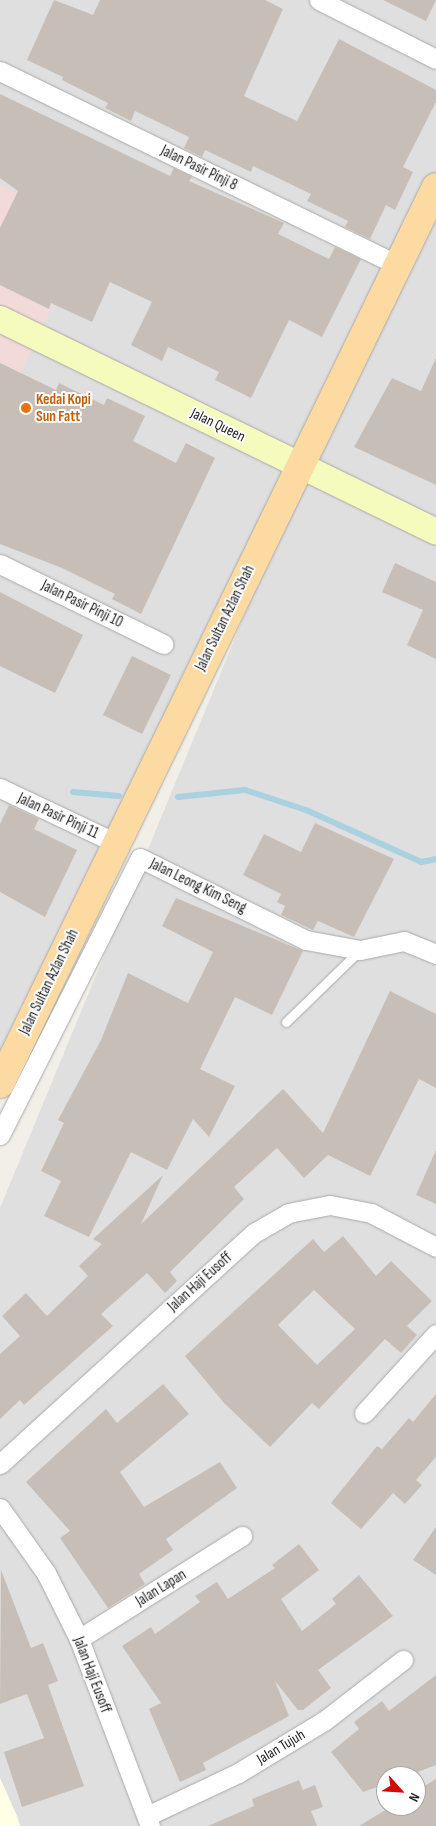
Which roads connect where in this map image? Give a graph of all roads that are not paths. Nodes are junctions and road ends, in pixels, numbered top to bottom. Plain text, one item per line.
1 (318, 0) edge
2 (436, 60) edge
3 (0, 71) edge
4 (436, 187) edge
5 (398, 265) junction
6 (0, 318) edge
7 (299, 465) junction
8 (436, 532) edge
9 (0, 564) edge
10 (164, 644) dead end
11 (0, 788) edge
12 (116, 843) junction
13 (360, 950) junction
14 (436, 954) edge
15 (286, 1022) dead end
16 (18, 1051) edge
17 (0, 1084) edge
18 (0, 1104) edge
19 (0, 1135) edge
20 (436, 1247) edge
21 (436, 1334) edge
22 (364, 1412) dead end
23 (0, 1464) edge
24 (0, 1508) edge
25 (242, 1536) dead end
26 (79, 1639) junction
27 (403, 1660) dead end
28 (148, 1821) edge

1 - 2 street
3 - 5 street, Jalan Pasir Pinji 8
4 - 5 main road, Jalan Sultan Azlan Shah
5 - 7 main road, Jalan Sultan Azlan Shah
6 - 7 main road, Jalan Queen
7 - 8 main road, Jalan Queen
7 - 12 main road, Jalan Sultan Azlan Shah
9 - 10 street, Jalan Pasir Pinji 10
11 - 12 street, Jalan Pasir Pinji 11
12 - 16 main road, Jalan Sultan Azlan Shah
13 - 14 street, Jalan Leong Kim Seng
13 - 15 lane
13 - 16 street, Jalan Leong Kim Seng
16 - 17 main road, Jalan Sultan Azlan Shah
16 - 18 main road, Jalan Sultan Azlan Shah
16 - 19 street, Jalan Leong Kim Seng
20 - 23 street, Jalan Haji Eusoff
21 - 22 street
24 - 26 street, Jalan Haji Eusoff
25 - 26 street, Jalan Lapan
26 - 28 street, Jalan Haji Eusoff
27 - 28 street, Jalan Tujuh

